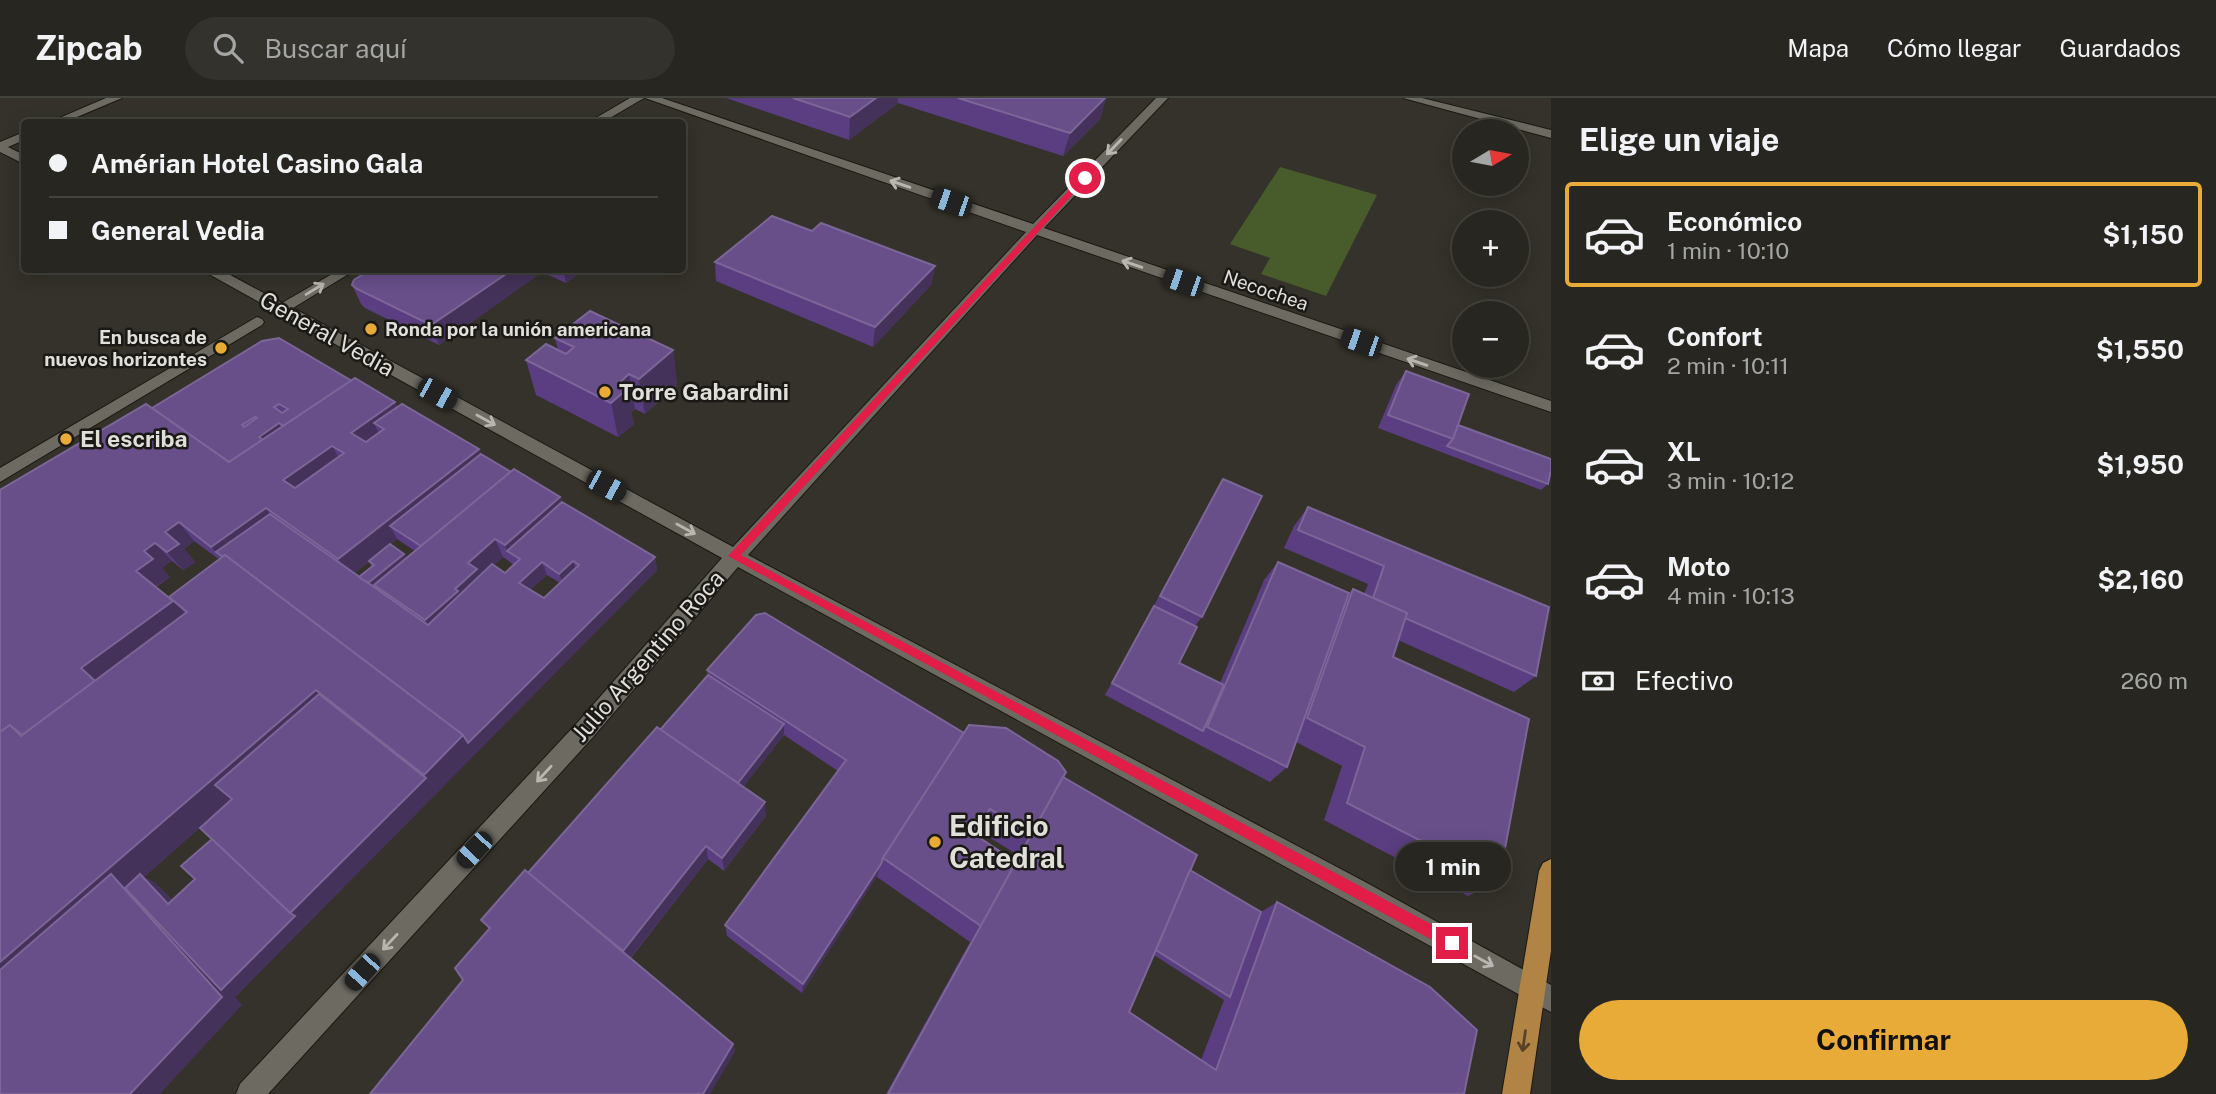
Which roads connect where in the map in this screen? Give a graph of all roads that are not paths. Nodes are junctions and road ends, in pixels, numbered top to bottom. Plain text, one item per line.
1 (116, 98) edge
2 (638, 98) edge
3 (651, 98) edge
4 (1162, 98) edge
5 (1409, 98) edge
6 (64, 119) edge
7 (600, 119) edge
8 (1551, 134) edge
9 (21, 137) edge
10 (0, 146) edge
11 (21, 158) edge
12 (1034, 231) junction
13 (217, 273) edge
14 (343, 273) edge
15 (282, 309) junction
16 (257, 322) dead end
17 (1551, 407) edge
18 (0, 476) edge
19 (734, 556) junction
20 (1551, 871) edge
21 (1541, 993) edge
22 (250, 1094) edge
23 (1516, 1094) edge

1 - 6 street
2 - 7 street
12 -> 3 street, Necochea
4 -> 12 street, Julio Argentino Roca
5 - 8 street
9 - 10 street
10 - 11 street
17 -> 12 street, Necochea
12 - 19 street, Julio Argentino Roca
13 - 15 street, General Vedia
15 -> 14 street
15 -> 19 street, General Vedia
16 - 18 street
19 -> 21 street, General Vedia
19 -> 22 street, Julio Argentino Roca
20 - 21 main road
21 -> 23 main road

